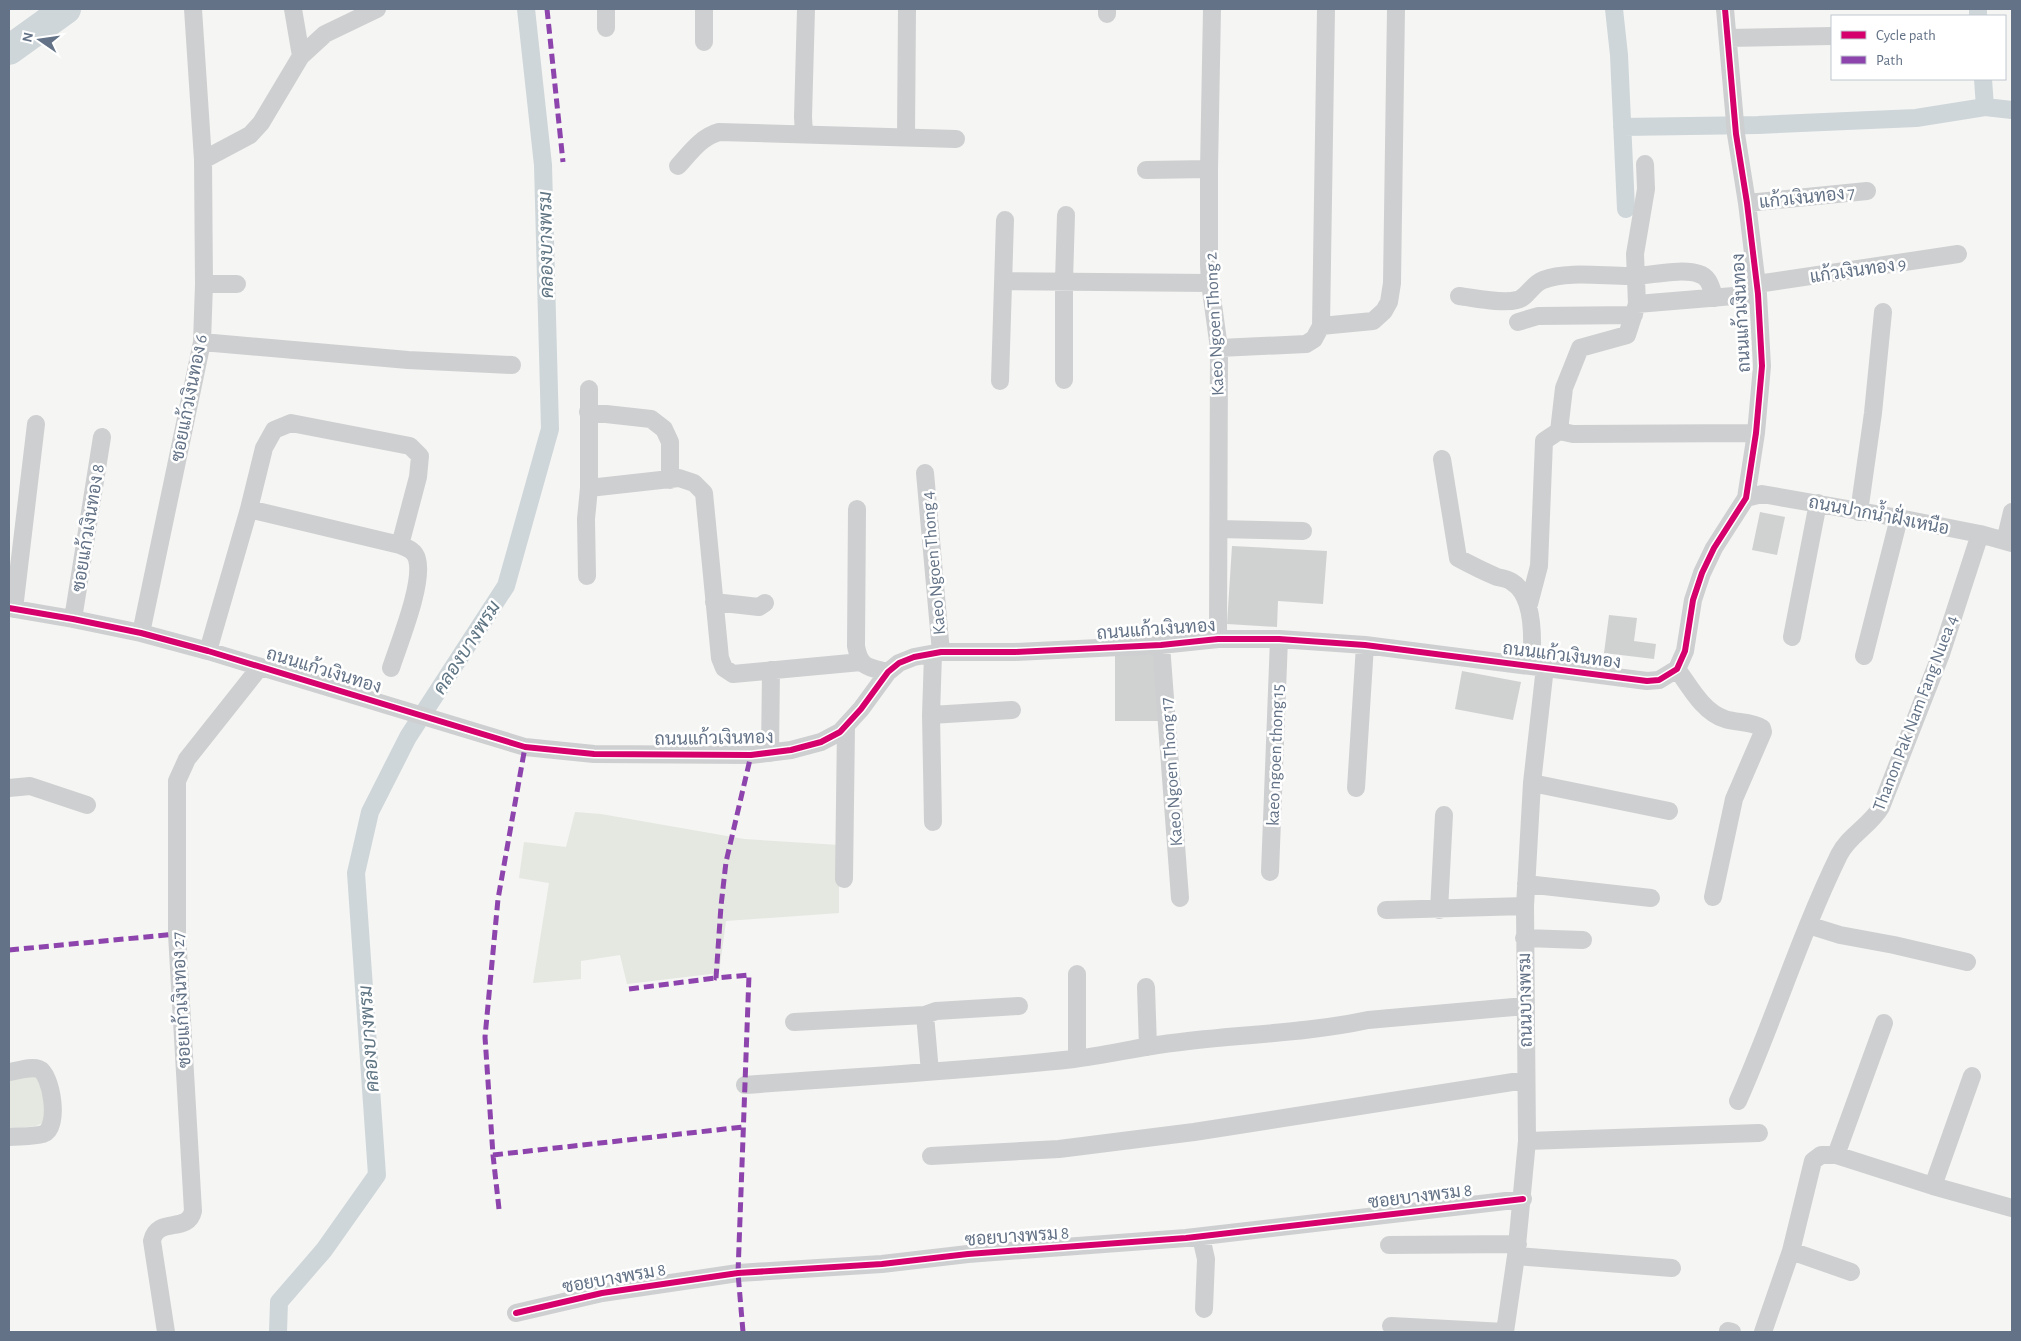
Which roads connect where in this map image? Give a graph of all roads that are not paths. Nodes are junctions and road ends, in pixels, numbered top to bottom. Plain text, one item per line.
1 (193, 9) edge
2 (293, 9) edge
3 (377, 9) edge
4 (606, 9) edge
5 (704, 9) edge
6 (806, 9) edge
7 (907, 9) edge
8 (1212, 9) edge
9 (1326, 9) edge
10 (1396, 9) edge
11 (1725, 9) edge
12 (606, 28) dead end
13 (1831, 36) edge
14 (1728, 38) junction
15 (704, 42) dead end
16 (301, 56) junction
17 (804, 134) junction
18 (906, 136) junction
19 (956, 139) dead end
20 (203, 160) junction
21 (1645, 164) dead end
22 (678, 166) dead end
23 (1146, 170) dead end
24 (1209, 170) junction
25 (1867, 191) dead end
26 (1747, 203) junction
27 (1066, 214) dead end
28 (1005, 220) dead end
29 (1958, 254) dead end
30 (1634, 276) junction
31 (1003, 281) junction
32 (1064, 281) junction
33 (1210, 282) junction
34 (204, 284) junction
35 (237, 284) dead end
36 (1758, 289) junction
37 (1460, 296) dead end
38 (1714, 298) junction
39 (1636, 309) junction
40 (1883, 312) dead end
41 (1518, 322) dead end
42 (1321, 326) junction
43 (202, 342) junction
44 (1219, 348) junction
45 (512, 366) dead end
46 (1064, 380) dead end
47 (1000, 381) dead end
48 (589, 389) dead end
49 (588, 412) junction
50 (36, 424) dead end
51 (1559, 431) junction
52 (1756, 433) junction
53 (102, 437) dead end
54 (1442, 459) dead end
55 (925, 473) dead end
56 (670, 480) junction
57 (589, 488) junction
58 (1746, 498) junction
59 (1818, 503) junction
60 (249, 509) junction
61 (857, 509) dead end
62 (1859, 512) junction
63 (2012, 512) edge
64 (1899, 518) junction
65 (1218, 529) junction
66 (1303, 531) dead end
67 (1980, 534) junction
68 (2008, 542) edge
69 (400, 545) junction
70 (587, 576) dead end
71 (714, 602) junction
72 (765, 603) dead end
73 (1529, 604) junction
74 (11, 608) edge
75 (73, 619) junction
76 (141, 633) junction
77 (1792, 637) dead end
78 (1218, 639) junction
79 (1279, 639) junction
80 (1161, 645) junction
81 (1365, 645) junction
82 (208, 651) junction
83 (937, 653) junction
84 (1864, 656) dead end
85 (861, 662) junction
86 (1538, 666) junction
87 (260, 667) junction
88 (391, 668) dead end
89 (1677, 669) junction
90 (771, 670) junction
91 (888, 672) junction
92 (1012, 710) dead end
93 (931, 715) junction
94 (846, 726) junction
95 (770, 753) junction
96 (1532, 783) junction
97 (9, 788) edge
98 (1356, 788) dead end
99 (87, 805) dead end
100 (1669, 811) dead end
101 (1444, 815) dead end
102 (933, 822) dead end
103 (1270, 872) dead end
104 (844, 879) dead end
105 (1526, 884) junction
106 (1713, 897) dead end
107 (1180, 898) dead end
108 (1651, 898) dead end
109 (1525, 906) junction
110 (1386, 910) dead end
111 (1439, 910) junction
112 (1808, 925) junction
113 (1524, 938) junction
114 (1583, 940) dead end
115 (1967, 962) dead end
116 (1077, 974) dead end
117 (1146, 987) dead end
118 (1020, 1006) dead end
119 (1525, 1006) junction
120 (925, 1015) junction
121 (794, 1022) dead end
122 (1884, 1023) dead end
123 (1148, 1047) junction
124 (1077, 1058) junction
125 (9, 1072) edge
126 (930, 1072) junction
127 (1972, 1076) dead end
128 (1526, 1080) junction
129 (745, 1085) dead end
130 (1738, 1101) dead end
131 (1759, 1133) dead end
132 (9, 1136) edge
133 (1527, 1141) junction
134 (1836, 1155) junction
135 (931, 1156) dead end
136 (1933, 1186) junction
137 (1523, 1199) junction
138 (2012, 1208) edge
139 (1201, 1237) junction
140 (1389, 1245) dead end
141 (1517, 1250) junction
142 (1791, 1251) junction
143 (1672, 1268) dead end
144 (1851, 1272) dead end
145 (1204, 1309) dead end
146 (516, 1313) dead end
147 (1391, 1326) dead end
148 (166, 1332) edge
149 (1505, 1332) edge
150 (1763, 1332) edge

1 - 20 street, ซอยแก้วเงินทอง 6
2 - 16 street
3 - 16 street
4 - 12 street
5 - 15 street
6 - 17 street
7 - 18 street
8 - 24 street, Kaeo Ngoen Thong 2
9 - 42 street
10 - 42 street
11 - 14 street, ถนนแก้วเงินทอง
13 - 14 street
14 - 26 street, ถนนแก้วเงินทอง
16 - 20 street
17 - 18 street
17 - 22 street
18 - 19 street
20 - 34 street, ซอยแก้วเงินทอง 6
21 - 30 street
23 - 24 street
24 - 33 street, Kaeo Ngoen Thong 2
25 - 26 street, แก้วเงินทอง 7
26 - 36 street, ถนนแก้วเงินทอง
27 - 32 street
28 - 31 street
29 - 36 street, แก้วเงินทอง 9
30 - 37 street
30 - 38 street
30 - 39 street
31 - 32 street
31 - 47 street
32 - 33 street
32 - 46 street
33 - 44 street, Kaeo Ngoen Thong 2
34 - 35 street
34 - 43 street, ซอยแก้วเงินทอง 6
36 - 38 street, แก้วเงินทอง 9
36 - 52 street, ถนนแก้วเงินทอง
38 - 39 street, แก้วเงินทอง 9
39 - 41 street, แก้วเงินทอง 9
39 - 51 street
40 - 62 street
42 - 44 street
43 - 45 street
43 - 76 street, ซอยแก้วเงินทอง 6
44 - 65 street, Kaeo Ngoen Thong 2
48 - 49 street
49 - 56 street
49 - 57 street
50 - 74 street
51 - 52 street
51 - 73 street
52 - 58 street, ถนนแก้วเงินทอง
53 - 75 street, ซอยแก้วเงินทอง 8
54 - 73 street
55 - 83 street, Kaeo Ngoen Thong 4
56 - 57 street
56 - 71 street
57 - 70 street
58 - 59 street, ถนนปากน้ำฝั่งเหนือ
58 - 89 street, ถนนแก้วเงินทอง
59 - 62 street, ถนนปากน้ำฝั่งเหนือ
59 - 77 street
60 - 69 street
60 - 69 street
60 - 82 street
61 - 85 street
62 - 64 street, ถนนปากน้ำฝั่งเหนือ
63 - 68 street
64 - 67 street, ถนนปากน้ำฝั่งเหนือ
64 - 84 street
65 - 66 street
65 - 78 street, Kaeo Ngoen Thong 2
67 - 68 street, ถนนปากน้ำฝั่งเหนือ
67 - 112 street, Thanon Pak Nam Fang Nuea 4
69 - 88 street
71 - 72 street
71 - 90 street
73 - 86 street, ถนนบางพรม
74 - 75 street, ถนนแก้วเงินทอง
75 - 76 street, ถนนแก้วเงินทอง
76 - 82 street, ถนนแก้วเงินทอง
78 - 79 street, ถนนแก้วเงินทอง
78 - 80 street, ถนนแก้วเงินทอง
79 - 81 street, ถนนแก้วเงินทอง
79 - 103 street, kaeo ngoen thong 15
80 - 83 street, ถนนแก้วเงินทอง
80 - 107 street, Kaeo Ngoen Thong 17
81 - 86 street, ถนนแก้วเงินทอง
81 - 98 street
82 - 87 street, ถนนแก้วเงินทอง
83 - 91 street, ถนนแก้วเงินทอง
83 - 93 street, Kaeo Ngoen Thong 4
85 - 90 street
85 - 91 street
86 - 89 street, ถนนแก้วเงินทอง
86 - 96 street, ถนนบางพรม
87 - 95 street, ถนนแก้วเงินทอง
87 - 148 street, ซอยแก้วเงินทอง 27
89 - 106 street
90 - 95 street
91 - 94 street, ถนนแก้วเงินทอง
92 - 93 street
93 - 102 street, Kaeo Ngoen Thong 4
94 - 95 street, ถนนแก้วเงินทอง
94 - 104 street
96 - 100 street
96 - 105 street, ถนนบางพรม
97 - 99 street
101 - 111 street
105 - 108 street
105 - 109 street, ถนนบางพรม
109 - 111 street
109 - 113 street, ถนนบางพรม
110 - 111 street
112 - 115 street
112 - 130 street, Thanon Pak Nam Fang Nuea 4
113 - 114 street
113 - 119 street, ถนนบางพรม
116 - 124 street
117 - 123 street
118 - 120 street
119 - 123 street
119 - 128 street, ถนนบางพรม
120 - 121 street
120 - 126 street
122 - 134 street
123 - 124 street
124 - 126 street
125 - 132 street
126 - 129 street
127 - 136 street
128 - 133 street, ถนนบางพรม
128 - 135 street
131 - 133 street
133 - 137 street, ถนนบางพรม
134 - 136 street
134 - 142 street
136 - 138 street
137 - 139 street, ซอยบางพรม 8
137 - 141 street, ถนนบางพรม
139 - 145 street
139 - 146 street, ซอยบางพรม 8
140 - 141 street
141 - 143 street
141 - 149 street, ถนนบางพรม
142 - 144 street
142 - 150 street
147 - 149 street

